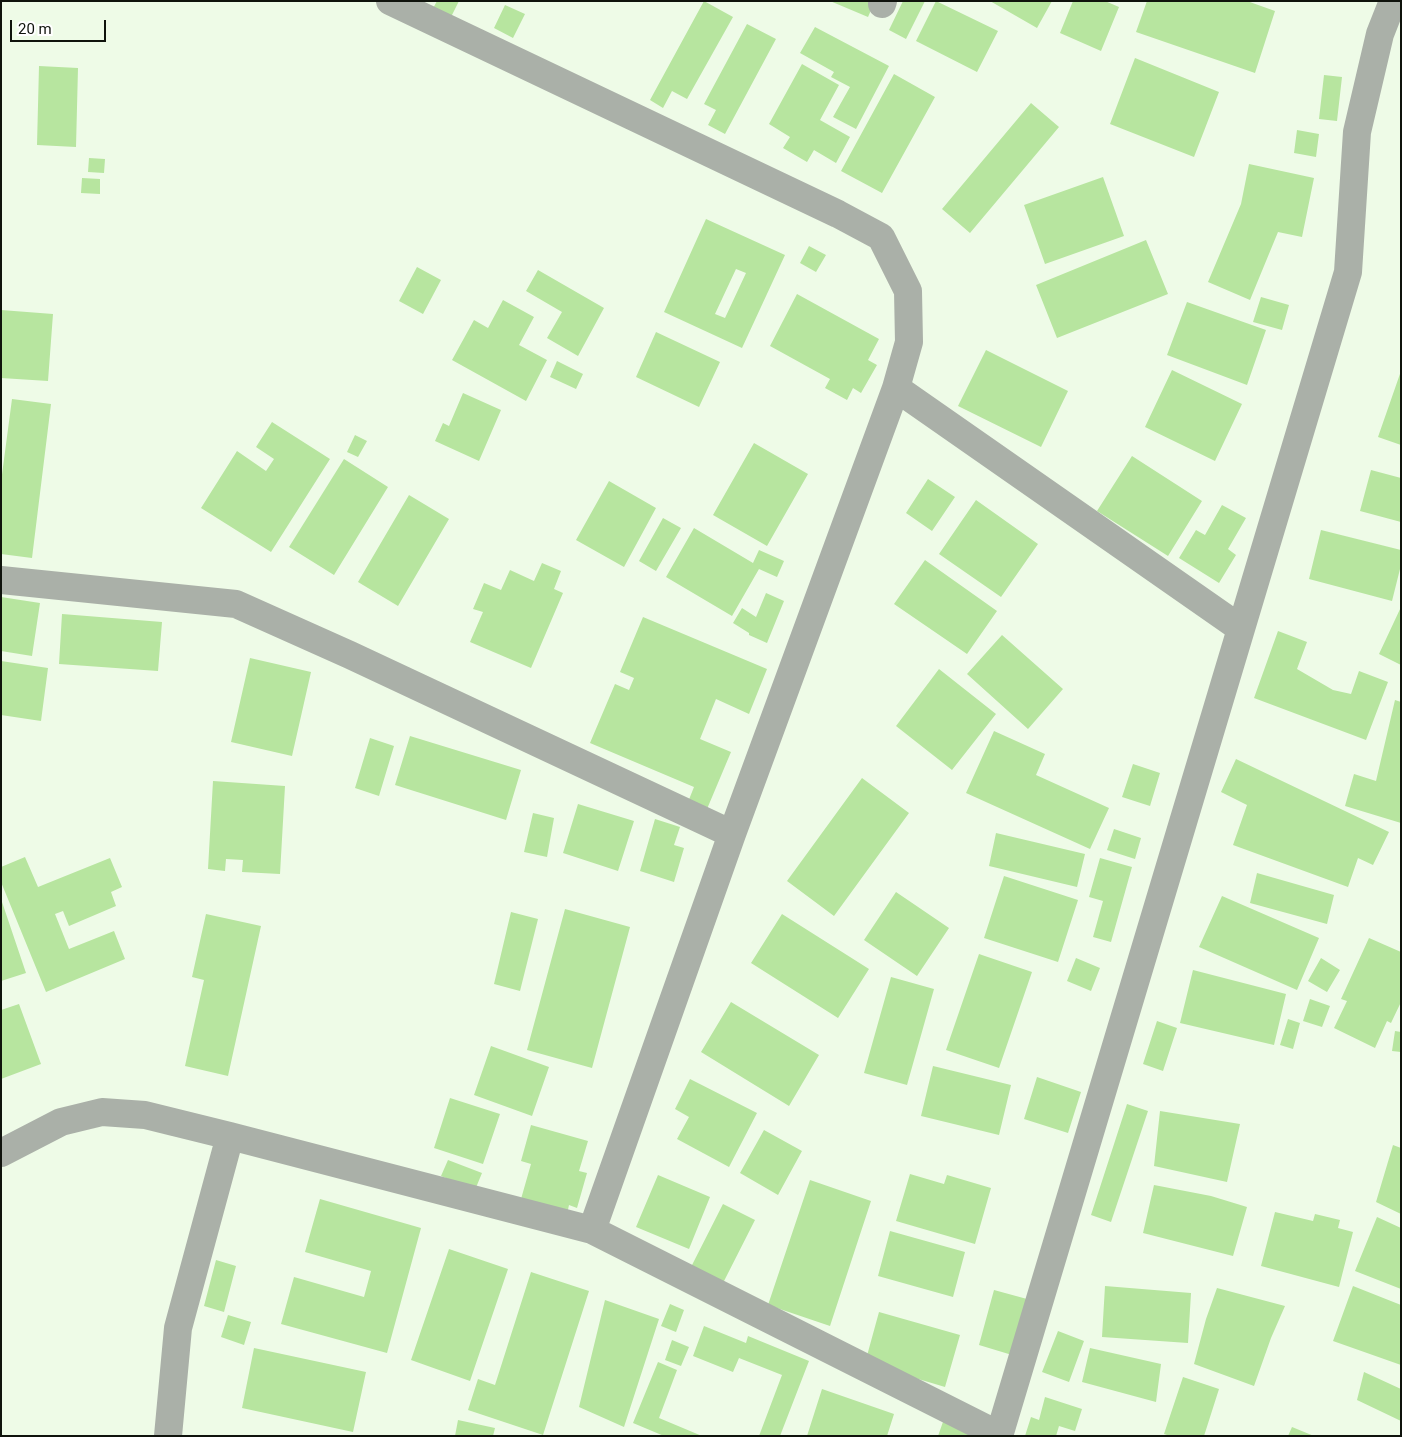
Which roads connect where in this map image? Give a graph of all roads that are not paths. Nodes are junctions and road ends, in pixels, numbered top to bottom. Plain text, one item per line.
1 (390, 1) edge
2 (1393, 1) edge
3 (896, 388) junction
4 (1, 580) edge
5 (1240, 628) junction
6 (732, 834) junction
7 (230, 1136) junction
8 (1, 1153) edge
9 (592, 1230) junction
10 (168, 1436) edge
11 (999, 1436) edge

1 - 3 street
2 - 5 street
3 - 5 street
3 - 6 street
4 - 6 street
5 - 11 street
6 - 9 street
7 - 8 street
7 - 9 street
7 - 10 street
9 - 11 street

